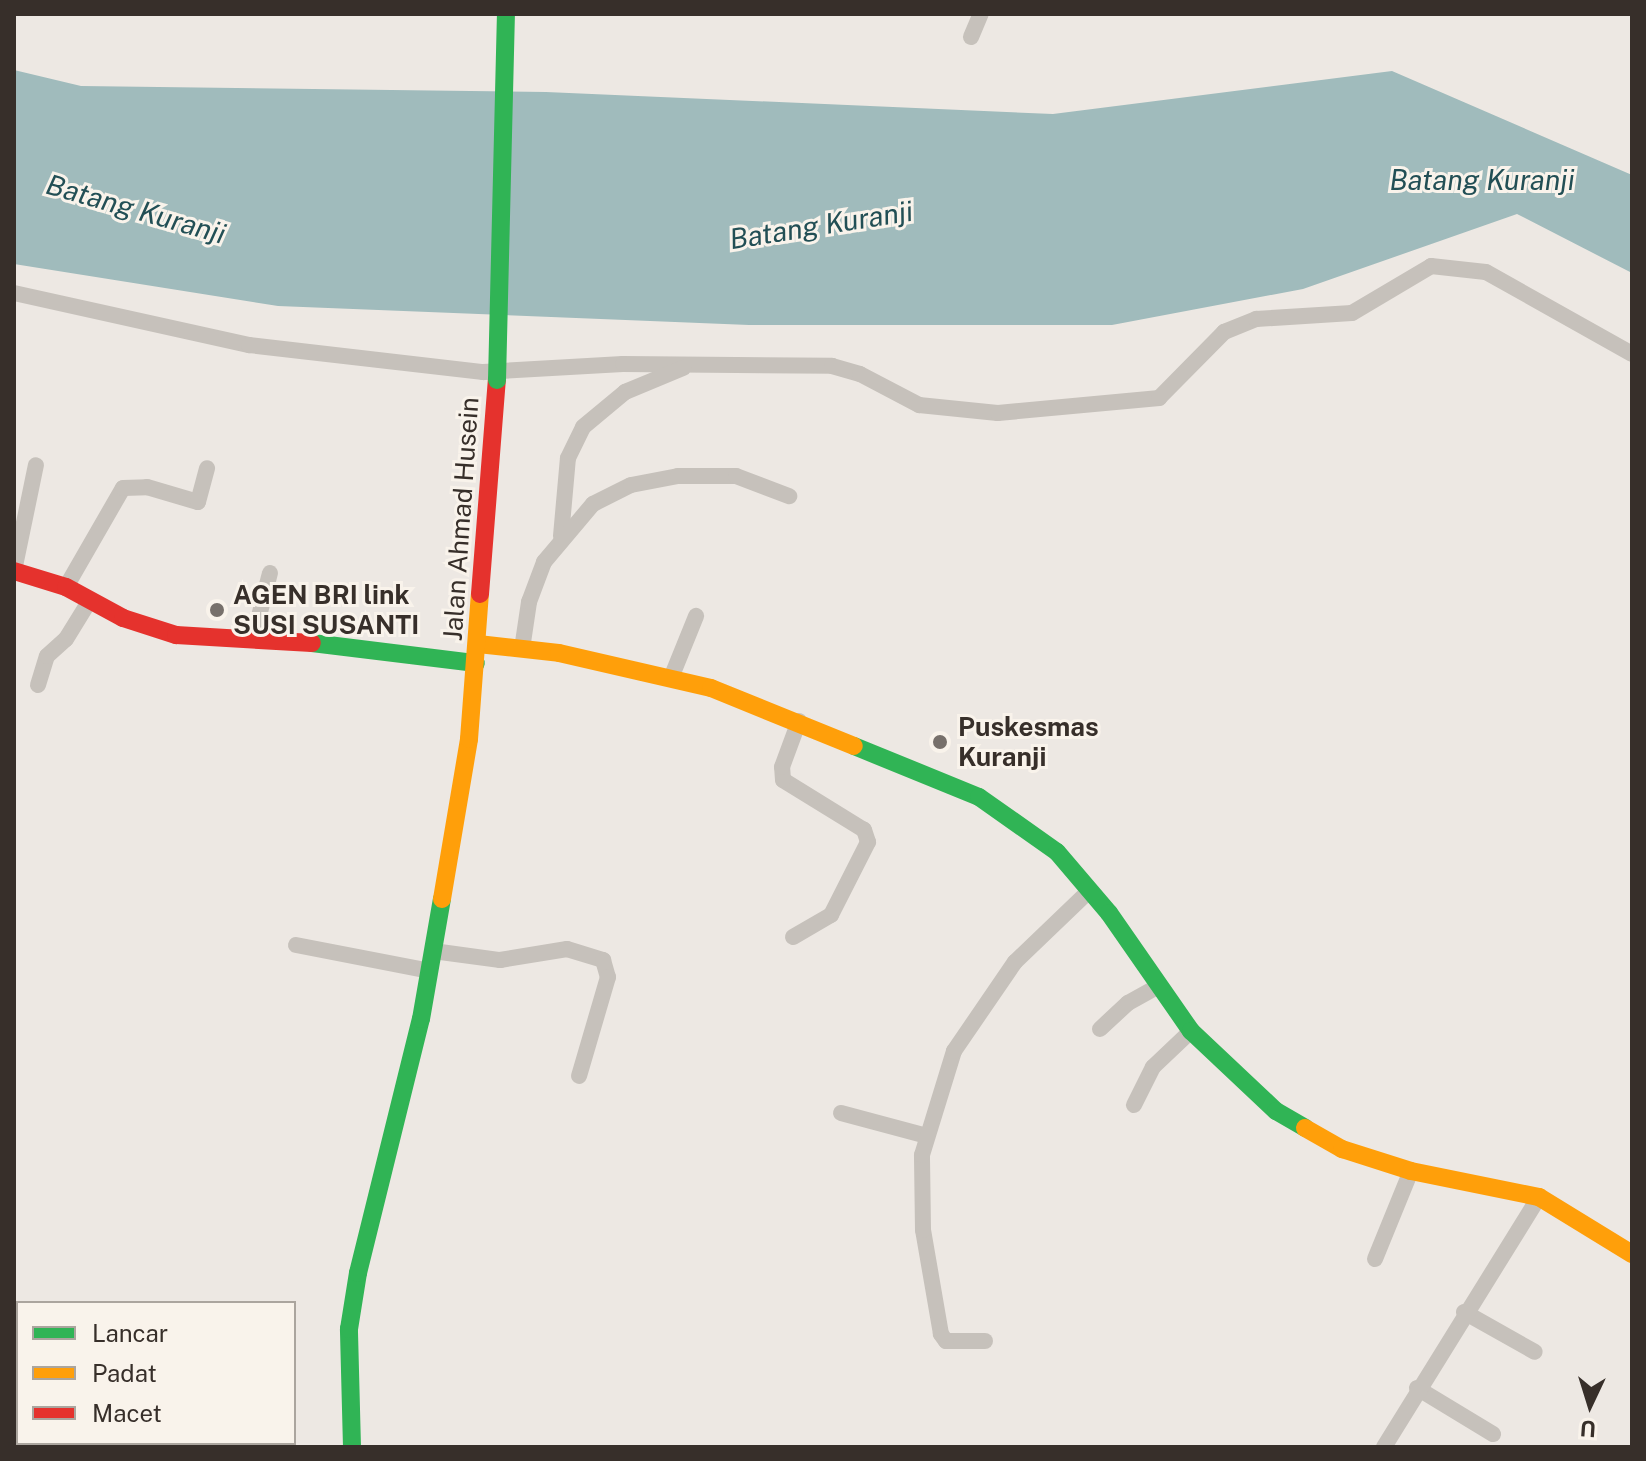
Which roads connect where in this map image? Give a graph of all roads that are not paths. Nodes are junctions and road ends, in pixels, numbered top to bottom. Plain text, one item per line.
1 (506, 14) edge
2 (981, 14) edge
3 (971, 37) dead end
4 (14, 293) edge
5 (1632, 354) edge
6 (689, 366) junction
7 (36, 465) dead end
8 (207, 468) dead end
9 (789, 496) dead end
10 (561, 536) junction
11 (14, 571) edge
12 (270, 573) dead end
13 (66, 587) junction
14 (90, 600) junction
15 (696, 616) dead end
16 (253, 640) junction
17 (522, 649) junction
18 (477, 653) junction
19 (671, 678) junction
20 (38, 685) dead end
21 (799, 721) junction
22 (1090, 890) junction
23 (793, 937) dead end
24 (296, 945) dead end
25 (433, 951) junction
26 (430, 971) junction
27 (1159, 986) junction
28 (1100, 1029) dead end
29 (1191, 1031) junction
30 (579, 1076) dead end
31 (1134, 1105) dead end
32 (841, 1113) dead end
33 (927, 1136) junction
34 (1411, 1171) junction
35 (1539, 1197) junction
36 (1632, 1254) edge
37 (1375, 1259) dead end
38 (1464, 1312) junction
39 (985, 1341) dead end
40 (1535, 1352) dead end
41 (1417, 1388) junction
42 (1493, 1434) dead end
43 (352, 1447) edge
44 (1384, 1447) edge

1 - 18 street, Jalan Ahmad Husein, bridge
2 - 3 street
4 - 6 street
5 - 6 street
6 - 10 street
7 - 11 street
8 - 13 street
9 - 10 street
10 - 17 street
11 - 13 street
12 - 16 street
13 - 14 street
14 - 16 street
14 - 20 street
15 - 19 street
16 - 18 street
17 - 18 street
17 - 19 street
18 - 25 street, Jalan Ahmad Husein
19 - 21 street
21 - 22 street
21 - 23 street
22 - 27 street
22 - 33 street
24 - 26 street
25 - 26 street, Jalan Ahmad Husein
25 - 30 street
26 - 43 street, Jalan Ahmad Husein
27 - 28 street
27 - 29 street
29 - 31 street
29 - 34 street
32 - 33 street
33 - 39 street
34 - 35 street
34 - 37 street
35 - 36 street
35 - 38 street
38 - 40 street
38 - 41 street
41 - 42 street
41 - 44 street

